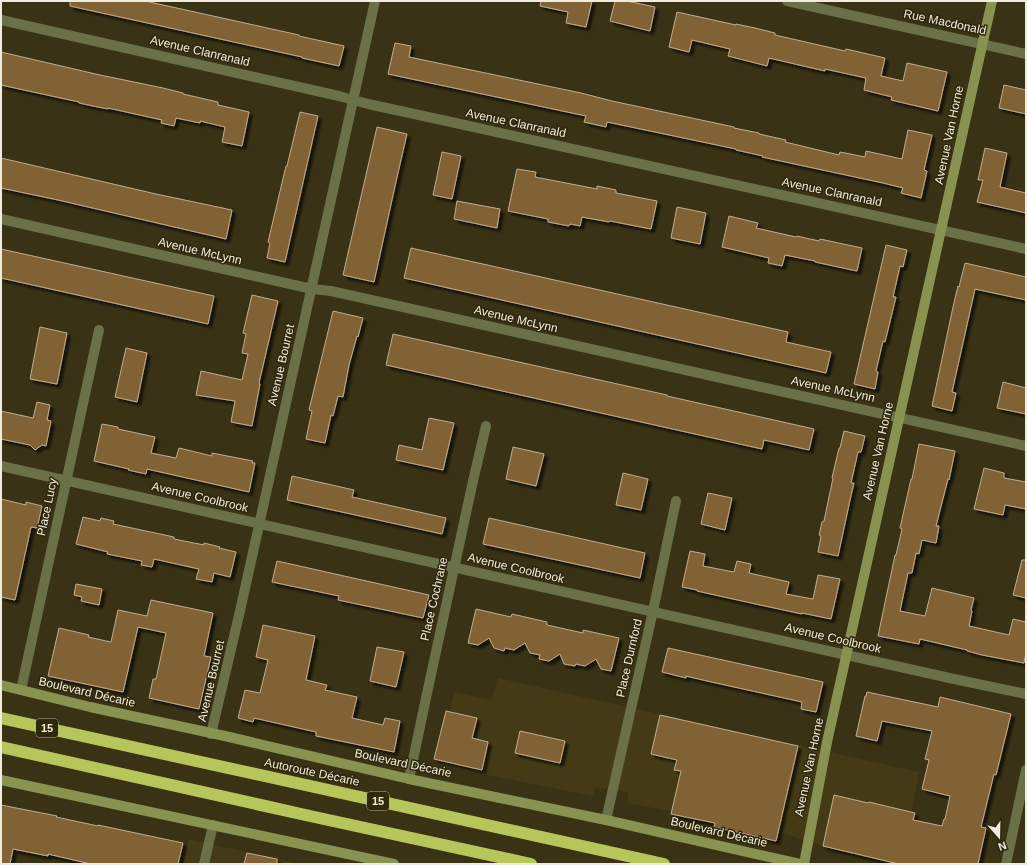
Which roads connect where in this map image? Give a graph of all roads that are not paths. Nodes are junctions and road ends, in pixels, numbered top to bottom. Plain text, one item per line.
1 (375, 1) edge
2 (787, 1) edge
3 (992, 1) edge
4 (1, 20) edge
5 (982, 44) junction
6 (1026, 54) edge
7 (353, 99) junction
8 (1, 219) edge
9 (942, 230) junction
10 (1026, 249) edge
11 (312, 289) junction
12 (99, 330) dead end
13 (899, 417) junction
14 (486, 426) dead end
15 (1026, 446) edge
16 (1, 466) edge
17 (66, 481) junction
18 (676, 501) dead end
19 (259, 524) junction
20 (455, 567) junction
21 (653, 611) junction
22 (847, 655) junction
23 (1, 685) edge
24 (21, 690) junction
25 (1026, 694) edge
26 (1, 718) edge
27 (211, 734) junction
28 (1, 747) edge
29 (1026, 770) edge
30 (409, 779) junction
31 (1, 780) edge
32 (606, 820) junction
33 (213, 825) junction
34 (204, 864) edge
35 (394, 864) edge
36 (531, 864) edge
37 (664, 864) edge
38 (800, 864) edge
39 (804, 864) edge
40 (1006, 864) edge

1 - 7 street, Avenue Bourret
2 - 5 street, Rue Macdonald
3 - 5 main road, Avenue Van Horne
4 - 7 street, Avenue Clanranald
5 - 6 street, Rue Macdonald
5 - 9 main road, Avenue Van Horne
7 - 9 street, Avenue Clanranald
7 - 11 street, Avenue Bourret
8 - 11 street, Avenue McLynn
9 - 10 street, Avenue Clanranald
9 - 13 main road, Avenue Van Horne
11 - 13 street, Avenue McLynn
11 - 19 street, Avenue Bourret
12 - 17 street, Place Lucy
13 - 15 street, Avenue McLynn
13 - 22 main road, Avenue Van Horne
14 - 20 street, Place Cochrane
16 - 17 street, Avenue Coolbrook
17 - 19 street, Avenue Coolbrook
17 - 24 street, Place Lucy
18 - 21 street, Place Durnford
19 - 20 street, Avenue Coolbrook
19 - 27 street, Avenue Bourret
20 - 21 street, Avenue Coolbrook
20 - 30 street, Place Cochrane
21 - 22 street, Avenue Coolbrook
21 - 32 street, Place Durnford
22 - 25 street, Avenue Coolbrook
22 - 39 main road, Avenue Van Horne
23 - 24 main road, Boulevard Décarie
24 - 27 main road, Boulevard Décarie
26 - 37 highway, Autoroute Décarie / 15
27 - 30 main road, Boulevard Décarie
28 - 36 highway, 15
29 - 40 street
30 - 32 main road, Boulevard Décarie
31 - 33 main road
32 - 38 main road, Boulevard Décarie
33 - 34 street
33 - 35 main road

